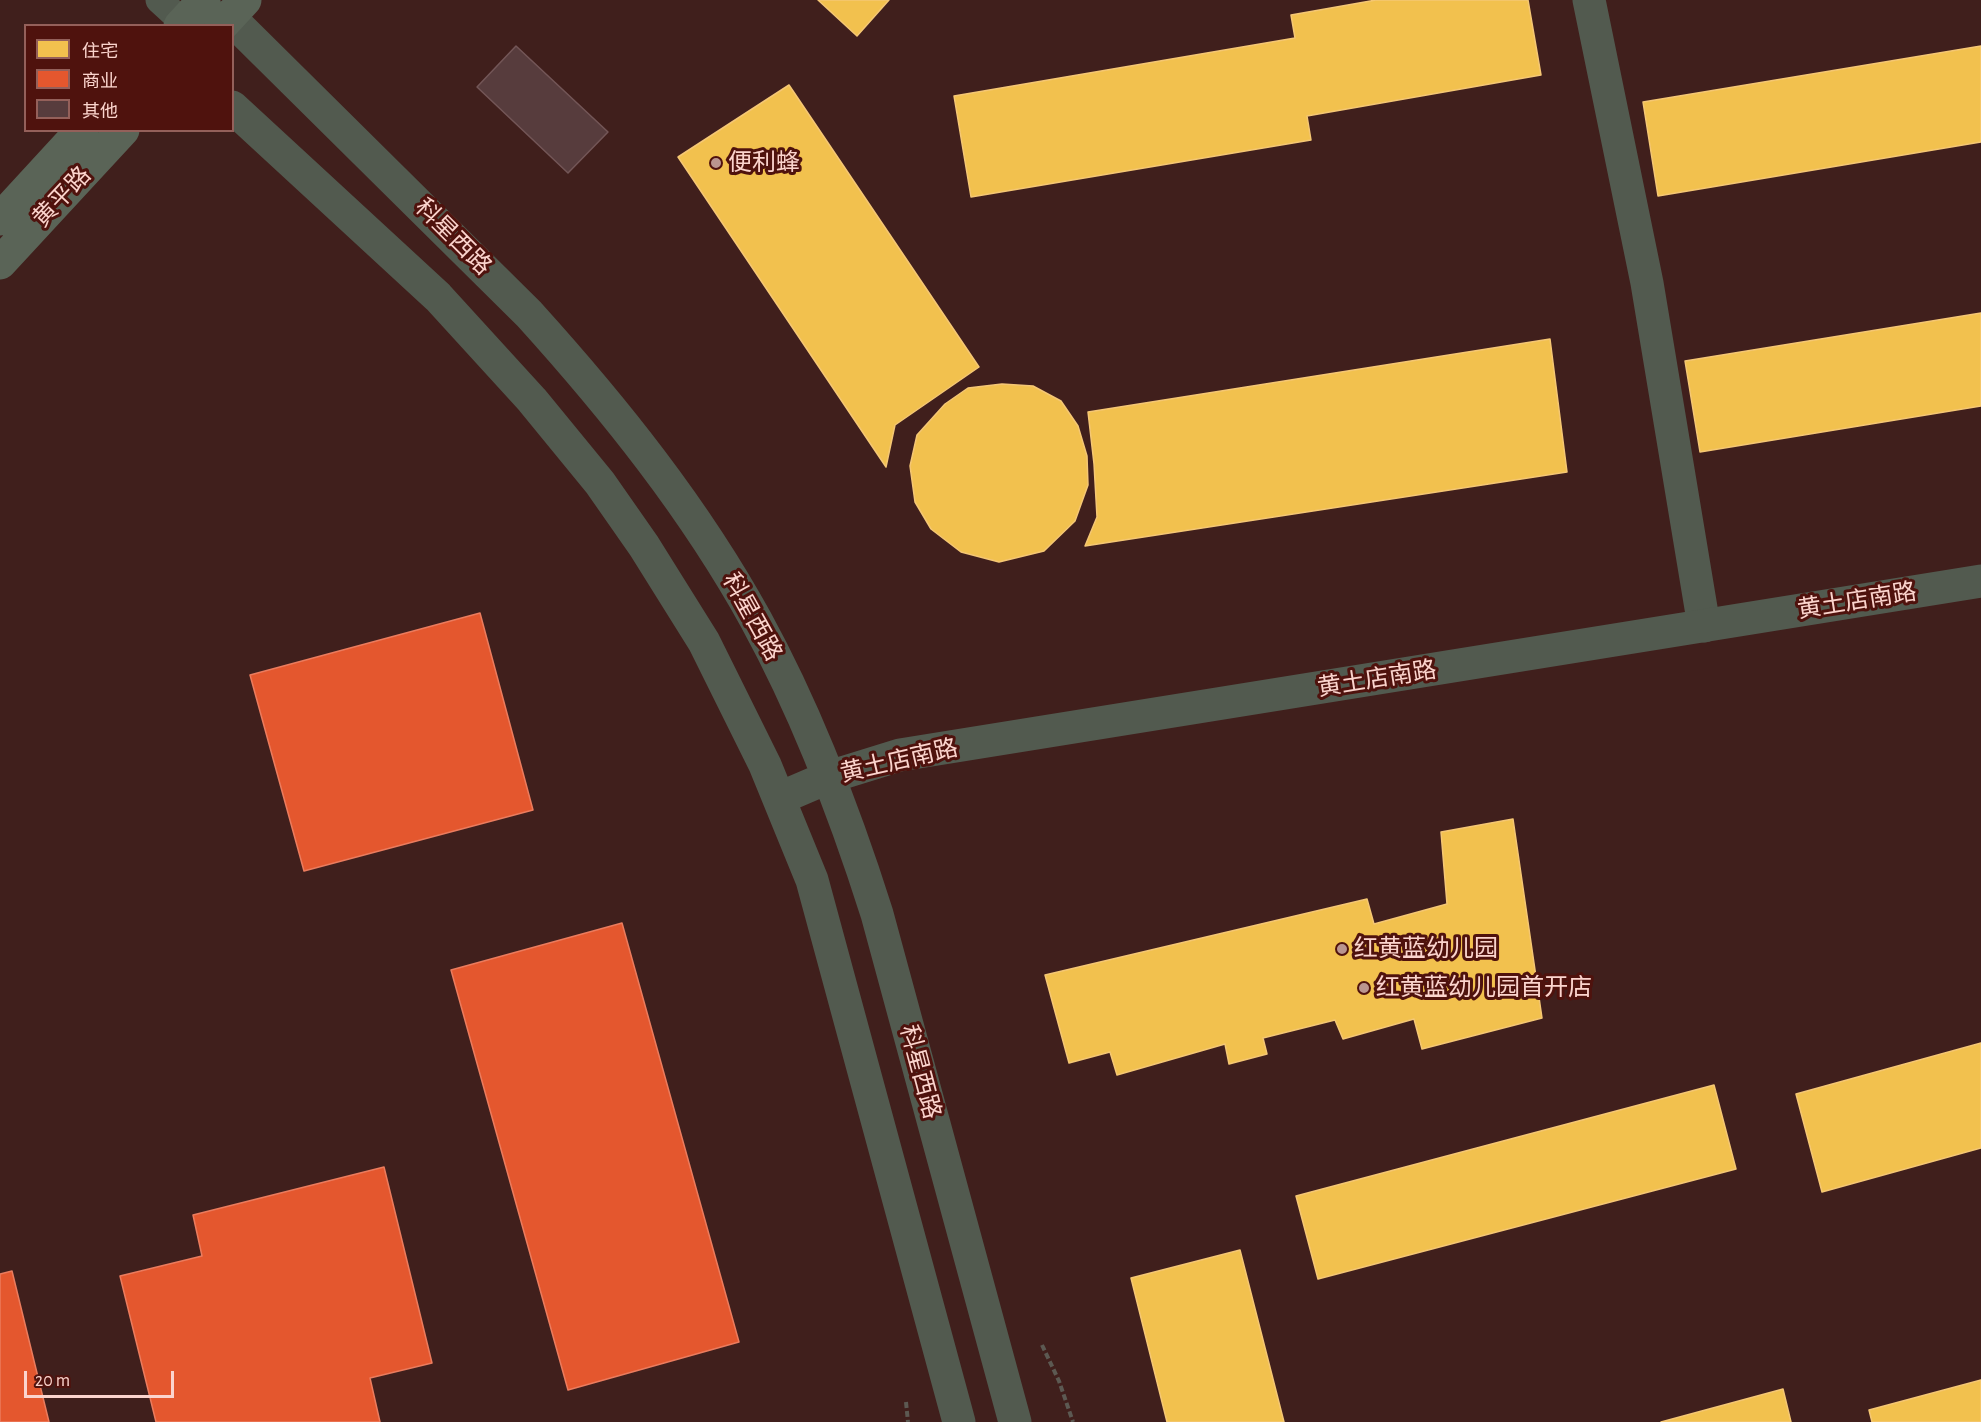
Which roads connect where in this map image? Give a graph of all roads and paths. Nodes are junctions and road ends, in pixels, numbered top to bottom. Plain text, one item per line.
1 (159, 0) edge
2 (1589, 0) edge
3 (206, 17) edge
4 (234, 43) edge
5 (234, 109) edge
6 (80, 132) edge
7 (121, 132) edge
8 (0, 219) edge
9 (0, 263) edge
10 (1981, 581) edge
11 (1704, 626) junction
12 (829, 777) junction
13 (780, 798) junction
14 (959, 1422) edge
15 (1015, 1422) edge

1 - 3 lane
2 - 11 street
4 - 12 street, 科星西路
5 - 13 street
6 - 8 main road, 黄平路
7 - 9 main road, 黄平路
10 - 11 street, 黄土店南路
11 - 12 street, 黄土店南路
12 - 13 street, 黄土店南路
12 - 15 street, 科星西路
13 - 14 street

